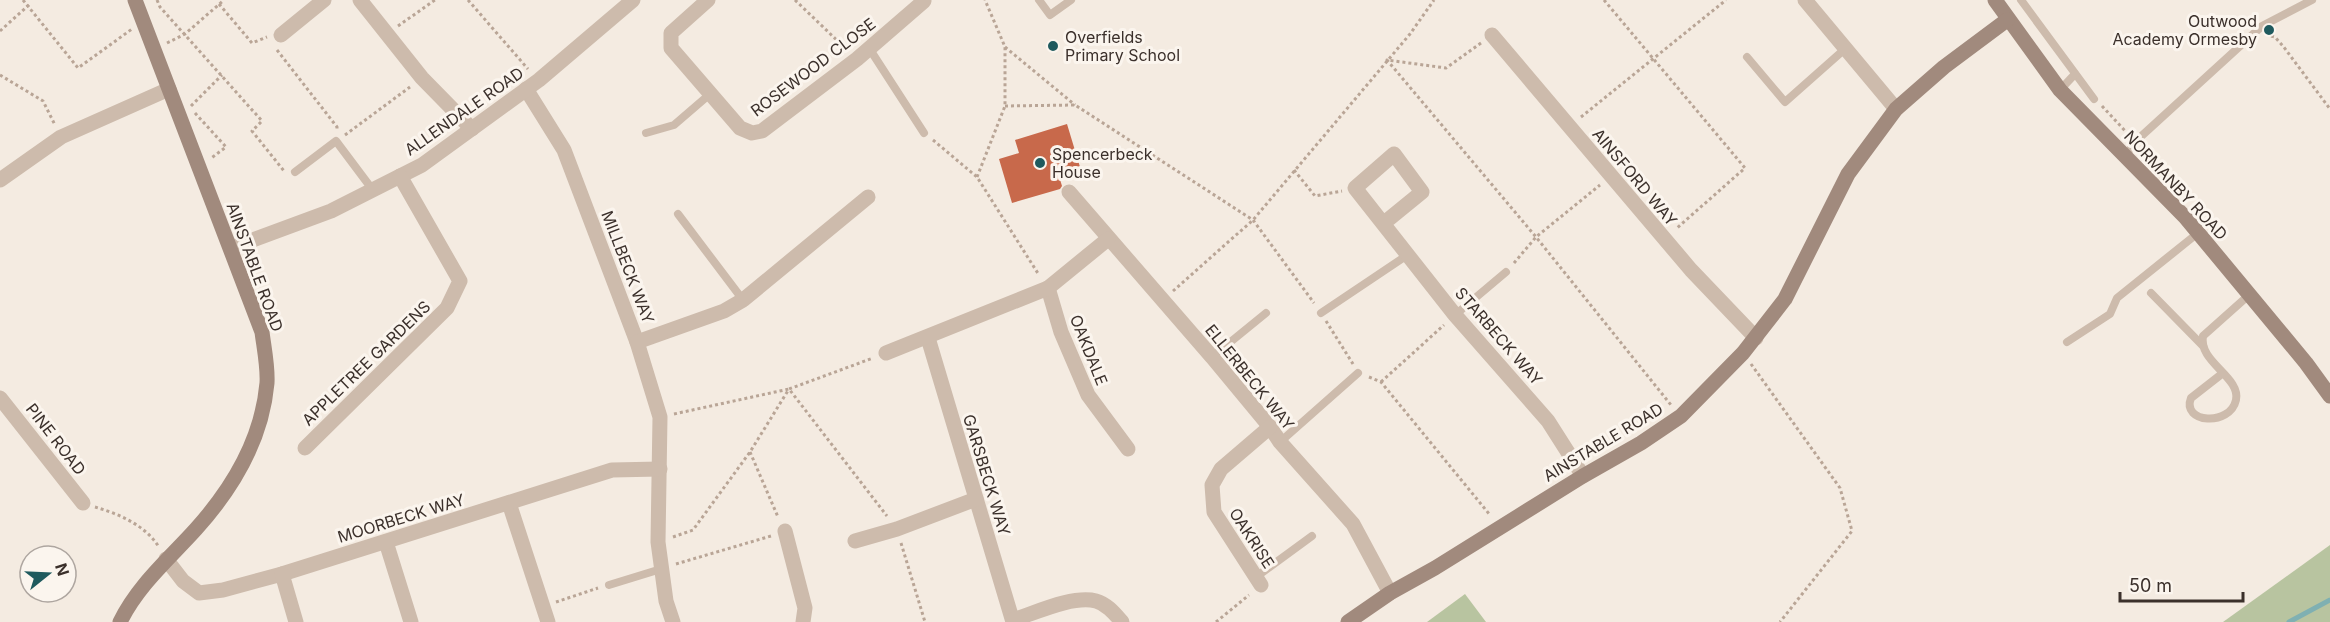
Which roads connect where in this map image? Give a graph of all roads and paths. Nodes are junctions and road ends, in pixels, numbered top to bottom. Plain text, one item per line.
1 (23, 0) edge
2 (135, 0) edge
3 (157, 0) edge
4 (224, 0) edge
5 (324, 0) edge
6 (360, 0) edge
7 (435, 0) edge
8 (468, 0) edge
9 (633, 0) edge
10 (708, 0) edge
11 (925, 0) edge
12 (985, 0) edge
13 (1039, 0) edge
14 (1071, 0) edge
15 (1434, 0) edge
16 (1604, 0) edge
17 (1726, 0) edge
18 (1805, 0) edge
19 (1995, 0) edge
20 (2021, 0) edge
21 (2312, 0) edge
22 (219, 4) junction
23 (28, 5) junction
24 (2007, 20) junction
25 (143, 21) junction
26 (0, 31) edge
27 (386, 33) junction
28 (185, 34) junction
29 (1492, 35) joint
30 (274, 36) junction
31 (2267, 36) dead end
32 (1005, 47) junction
33 (869, 48) junction
34 (1845, 48) junction
35 (155, 50) junction
36 (1747, 57) dead end
37 (1387, 60) junction
38 (1653, 60) junction
39 (2074, 74) junction
40 (0, 75) edge
41 (222, 75) junction
42 (422, 78) junction
43 (532, 85) junction
44 (169, 89) junction
45 (2060, 90) junction
46 (710, 94) junction
47 (2094, 99) joint
48 (1005, 105) junction
49 (1075, 105) junction
50 (1896, 108) junction
51 (2330, 109) edge
52 (1568, 127) junction
53 (472, 129) junction
54 (646, 133) dead end
55 (924, 133) dead end
56 (61, 137) junction
57 (336, 141) junction
58 (2136, 141) junction
59 (2126, 155) junction
60 (198, 164) junction
61 (1294, 170) junction
62 (295, 172) joint
63 (400, 176) junction
64 (1610, 176) junction
65 (977, 177) dead end
66 (0, 180) edge
67 (1355, 188) junction
68 (372, 189) junction
69 (1069, 192) dead end
70 (868, 197) dead end
71 (678, 214) dead end
72 (1253, 219) junction
73 (1384, 223) junction
74 (2198, 233) junction
75 (1536, 237) junction
76 (1108, 239) junction
77 (1664, 239) junction
78 (231, 248) junction
79 (1409, 254) junction
80 (1506, 272) joint
81 (1048, 288) junction
82 (2151, 293) dead end
83 (2249, 295) junction
84 (743, 300) junction
85 (1162, 300) junction
86 (1266, 313) dead end
87 (1321, 313) junction
88 (1455, 315) junction
89 (928, 338) junction
90 (1756, 338) junction
91 (637, 342) junction
92 (2067, 342) dead end
93 (2204, 346) junction
94 (886, 353) joint
95 (1743, 353) junction
96 (1212, 357) junction
97 (1358, 373) junction
98 (2223, 373) junction
99 (1381, 382) junction
100 (789, 389) junction
101 (2330, 396) edge
102 (0, 398) edge
103 (1681, 416) junction
104 (660, 417) junction
105 (1270, 427) junction
106 (1280, 442) junction
107 (304, 448) dead end
108 (1128, 449) dead end
109 (750, 452) junction
110 (660, 469) junction
111 (1583, 476) junction
112 (976, 499) junction
113 (83, 503) joint
114 (509, 503) junction
115 (1500, 527) junction
116 (897, 529) junction
117 (785, 531) junction
118 (1312, 537) dead end
119 (855, 541) dead end
120 (386, 542) junction
121 (658, 542) junction
122 (166, 559) junction
123 (661, 569) junction
124 (282, 574) junction
125 (1259, 581) junction
126 (609, 585) joint
127 (1390, 593) junction
128 (542, 607) junction
129 (1013, 621) edge
130 (120, 622) edge
131 (296, 622) edge
132 (411, 622) edge
133 (548, 622) edge
134 (672, 622) edge
135 (803, 622) edge
136 (925, 622) edge
137 (1122, 622) edge
138 (1216, 622) edge
139 (1348, 622) edge
140 (1780, 622) edge

1 - 23 path
2 - 25 street, AINSTABLE ROAD
3 - 28 path
4 - 22 path
5 - 30 street
6 - 27 street
7 - 27 path
8 - 43 path
9 - 43 street, ALLENDALE ROAD
10 - 46 street, ROSEWOOD CLOSE
11 - 33 street, ROSEWOOD CLOSE
12 - 32 path
13 - 14 lane
15 - 37 path
16 - 38 path
17 - 38 path
18 - 34 street
19 - 24 street, NORMANBY ROAD
20 - 39 lane
21 - 58 lane
22 - 28 path
22 - 30 path
23 - 25 path
23 - 26 path
24 - 45 street, NORMANBY ROAD
24 - 50 street, AINSTABLE ROAD
25 - 35 street, AINSTABLE ROAD
27 - 42 street
28 - 35 path
28 - 41 path
29 - 37 path
29 - 52 street, AINSFORD WAY
30 - 57 path
31 - 51 path
32 - 48 path
32 - 49 path
33 - 46 street, ROSEWOOD CLOSE
33 - 55 lane
34 - 36 lane
34 - 50 street
35 - 44 street, AINSTABLE ROAD
37 - 61 path
37 - 75 path
38 - 52 path
38 - 77 path
39 - 45 lane
39 - 47 lane
40 - 56 path
41 - 60 path
41 - 62 path
42 - 53 street
42 - 57 path
43 - 53 street, ALLENDALE ROAD
43 - 91 street, MILLBECK WAY
44 - 56 street
44 - 60 street, AINSTABLE ROAD
45 - 59 street, NORMANBY ROAD
46 - 54 lane
47 - 58 path
48 - 49 path
48 - 65 path
49 - 72 path
50 - 90 street, AINSTABLE ROAD
52 - 64 street, AINSFORD WAY
53 - 63 street, ALLENDALE ROAD
56 - 66 street
57 - 62 lane
57 - 68 lane
58 - 59 lane
59 - 74 street, NORMANBY ROAD
60 - 78 street, AINSTABLE ROAD
61 - 67 path
61 - 72 path
63 - 68 street, ALLENDALE ROAD
63 - 107 street, APPLETREE GARDENS
64 - 75 path
64 - 77 street, AINSFORD WAY
67 - 73 street, STARBECK WAY
67 - 73 street
68 - 78 street, ALLENDALE ROAD
69 - 76 street, ELLERBECK WAY
70 - 84 street
71 - 84 lane
72 - 85 path
72 - 87 path
73 - 79 street, STARBECK WAY
74 - 83 street, NORMANBY ROAD
74 - 92 lane
75 - 80 path
75 - 103 path
76 - 81 street
76 - 85 street, ELLERBECK WAY
77 - 90 street, AINSFORD WAY
78 - 122 street, AINSTABLE ROAD
79 - 87 lane
79 - 88 street, STARBECK WAY
80 - 88 lane
81 - 89 street
81 - 108 street, OAKDALE
82 - 93 lane
83 - 93 lane
83 - 101 street, NORMANBY ROAD
84 - 91 street
85 - 96 street, ELLERBECK WAY
86 - 96 lane
87 - 97 path
88 - 99 path
88 - 111 street, STARBECK WAY
89 - 94 street
89 - 112 street, GARSBECK WAY
90 - 95 street, AINSTABLE ROAD
91 - 104 street, MILLBECK WAY
93 - 98 lane
94 - 100 path
95 - 103 street, AINSTABLE ROAD
95 - 140 path
96 - 105 street, ELLERBECK WAY
97 - 99 path
97 - 106 lane
98 - 98 lane
99 - 115 path
100 - 104 path
100 - 109 path
100 - 116 path
102 - 113 street, PINE ROAD
103 - 111 street, AINSTABLE ROAD
104 - 110 street, MILLBECK WAY
105 - 106 street, ELLERBECK WAY
105 - 125 street, OAKRISE
106 - 127 street, ELLERBECK WAY
109 - 117 path
109 - 121 path
110 - 114 street, MOORBECK WAY
110 - 121 street, MILLBECK WAY
111 - 115 street, AINSTABLE ROAD
112 - 116 street
112 - 129 street, GARSBECK WAY
113 - 122 path
114 - 120 street, MOORBECK WAY
114 - 128 street
115 - 127 street, AINSTABLE ROAD
116 - 119 street
116 - 136 path
117 - 123 path
117 - 135 street
118 - 125 lane
120 - 124 street, MOORBECK WAY
120 - 132 street
121 - 123 street, MILLBECK WAY
122 - 124 street, MOORBECK WAY
122 - 130 street, AINSTABLE ROAD
123 - 126 lane
123 - 134 street, MILLBECK WAY
124 - 131 street
125 - 138 path
126 - 128 path
127 - 139 street, AINSTABLE ROAD
128 - 133 street
129 - 137 street

